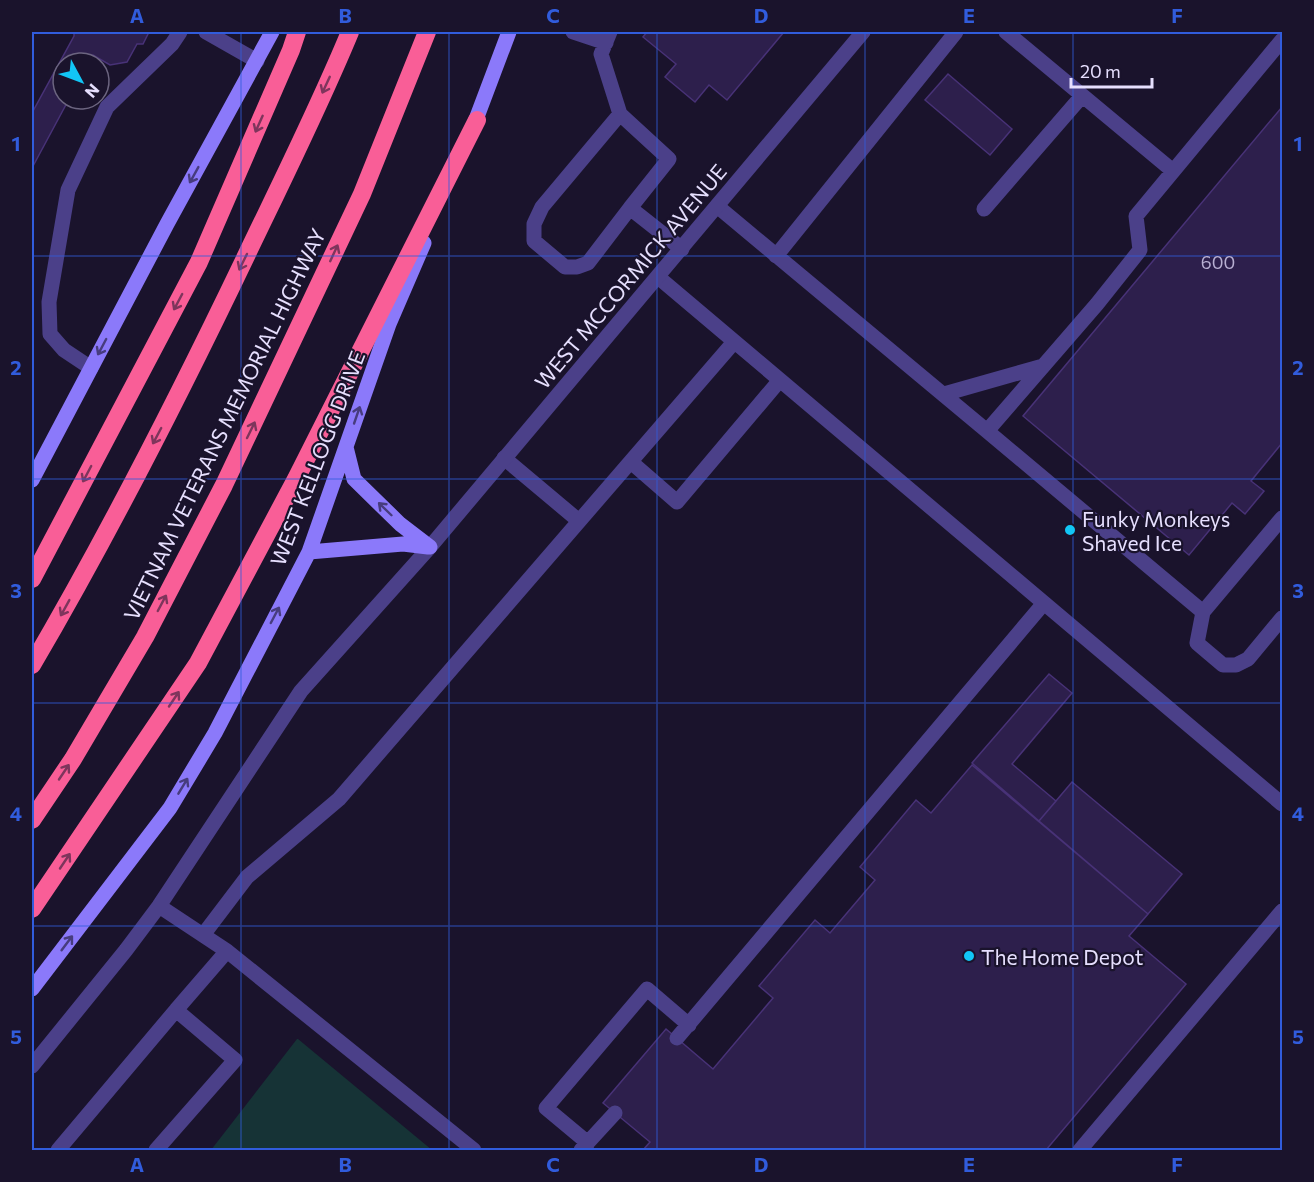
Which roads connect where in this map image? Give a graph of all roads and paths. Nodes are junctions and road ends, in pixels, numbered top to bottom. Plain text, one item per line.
1 (180, 32) edge
2 (206, 32) edge
3 (272, 32) edge
4 (297, 32) edge
5 (350, 32) edge
6 (427, 32) edge
7 (509, 32) edge
8 (573, 32) edge
9 (863, 32) edge
10 (956, 32) edge
11 (1006, 32) edge
12 (608, 37) edge
13 (1282, 40) edge
14 (257, 61) junction
15 (1083, 96) junction
16 (620, 114) junction
17 (477, 120) junction
18 (1173, 171) junction
19 (717, 206) junction
20 (630, 208) junction
21 (984, 208) dead end
22 (682, 249) junction
23 (776, 256) junction
24 (658, 277) junction
25 (734, 342) junction
26 (1043, 366) junction
27 (91, 368) junction
28 (780, 380) junction
29 (944, 394) junction
30 (987, 431) junction
31 (346, 447) junction
32 (504, 458) junction
33 (631, 462) junction
34 (34, 469) edge
35 (1282, 518) edge
36 (579, 521) junction
37 (430, 547) junction
38 (309, 552) junction
39 (32, 579) edge
40 (1044, 603) junction
41 (1203, 612) junction
42 (1282, 618) edge
43 (32, 665) edge
44 (1282, 804) edge
45 (32, 820) edge
46 (159, 906) junction
47 (32, 909) edge
48 (1282, 911) edge
49 (203, 935) junction
50 (227, 951) junction
51 (32, 989) edge
52 (176, 1010) junction
53 (689, 1025) junction
54 (677, 1038) dead end
55 (32, 1066) edge
56 (615, 1113) dead end
57 (584, 1147) edge
58 (58, 1150) edge
59 (156, 1150) edge
60 (474, 1150) edge
61 (1080, 1150) edge

1 - 27 street
2 - 14 street
3 - 14 main road
4 -> 39 highway
5 -> 43 highway
45 -> 6 highway, VIETNAM VETERANS MEMORIAL HIGHWAY
7 - 17 main road, WEST KELLOGG DRIVE
8 - 12 street
9 - 19 street, WEST MCCORMICK AVENUE
10 - 23 street
11 - 15 street
12 - 16 street
13 - 18 street
14 -> 27 main road
15 - 18 street
15 - 21 street
16 - 20 street
16 - 20 street
31 -> 17 main road, WEST KELLOGG DRIVE
47 -> 17 highway
18 - 26 street
19 - 22 street, WEST MCCORMICK AVENUE
19 - 23 street
20 - 22 street
22 - 24 street, WEST MCCORMICK AVENUE
23 - 29 street
24 - 25 street
24 - 32 street, WEST MCCORMICK AVENUE
25 - 28 street
25 - 33 street
26 - 29 street
26 - 30 street
27 - 34 main road
28 - 33 street
28 - 40 street
29 - 30 street
30 - 41 street
37 -> 31 main road
31 - 38 main road, WEST KELLOGG DRIVE
32 - 36 street
32 - 37 street, WEST MCCORMICK AVENUE
33 - 36 street
35 - 41 street
36 - 49 street
37 - 38 main road
37 - 46 street, WEST MCCORMICK AVENUE
51 -> 38 main road, WEST KELLOGG DRIVE
40 - 44 street
40 - 53 street
41 - 42 street
46 - 49 street
46 - 55 street, WEST MCCORMICK AVENUE
48 - 61 street
49 - 50 street
50 - 52 street
50 - 60 street
52 - 58 street
52 - 59 street
53 - 54 street
53 - 57 street
56 - 57 street

